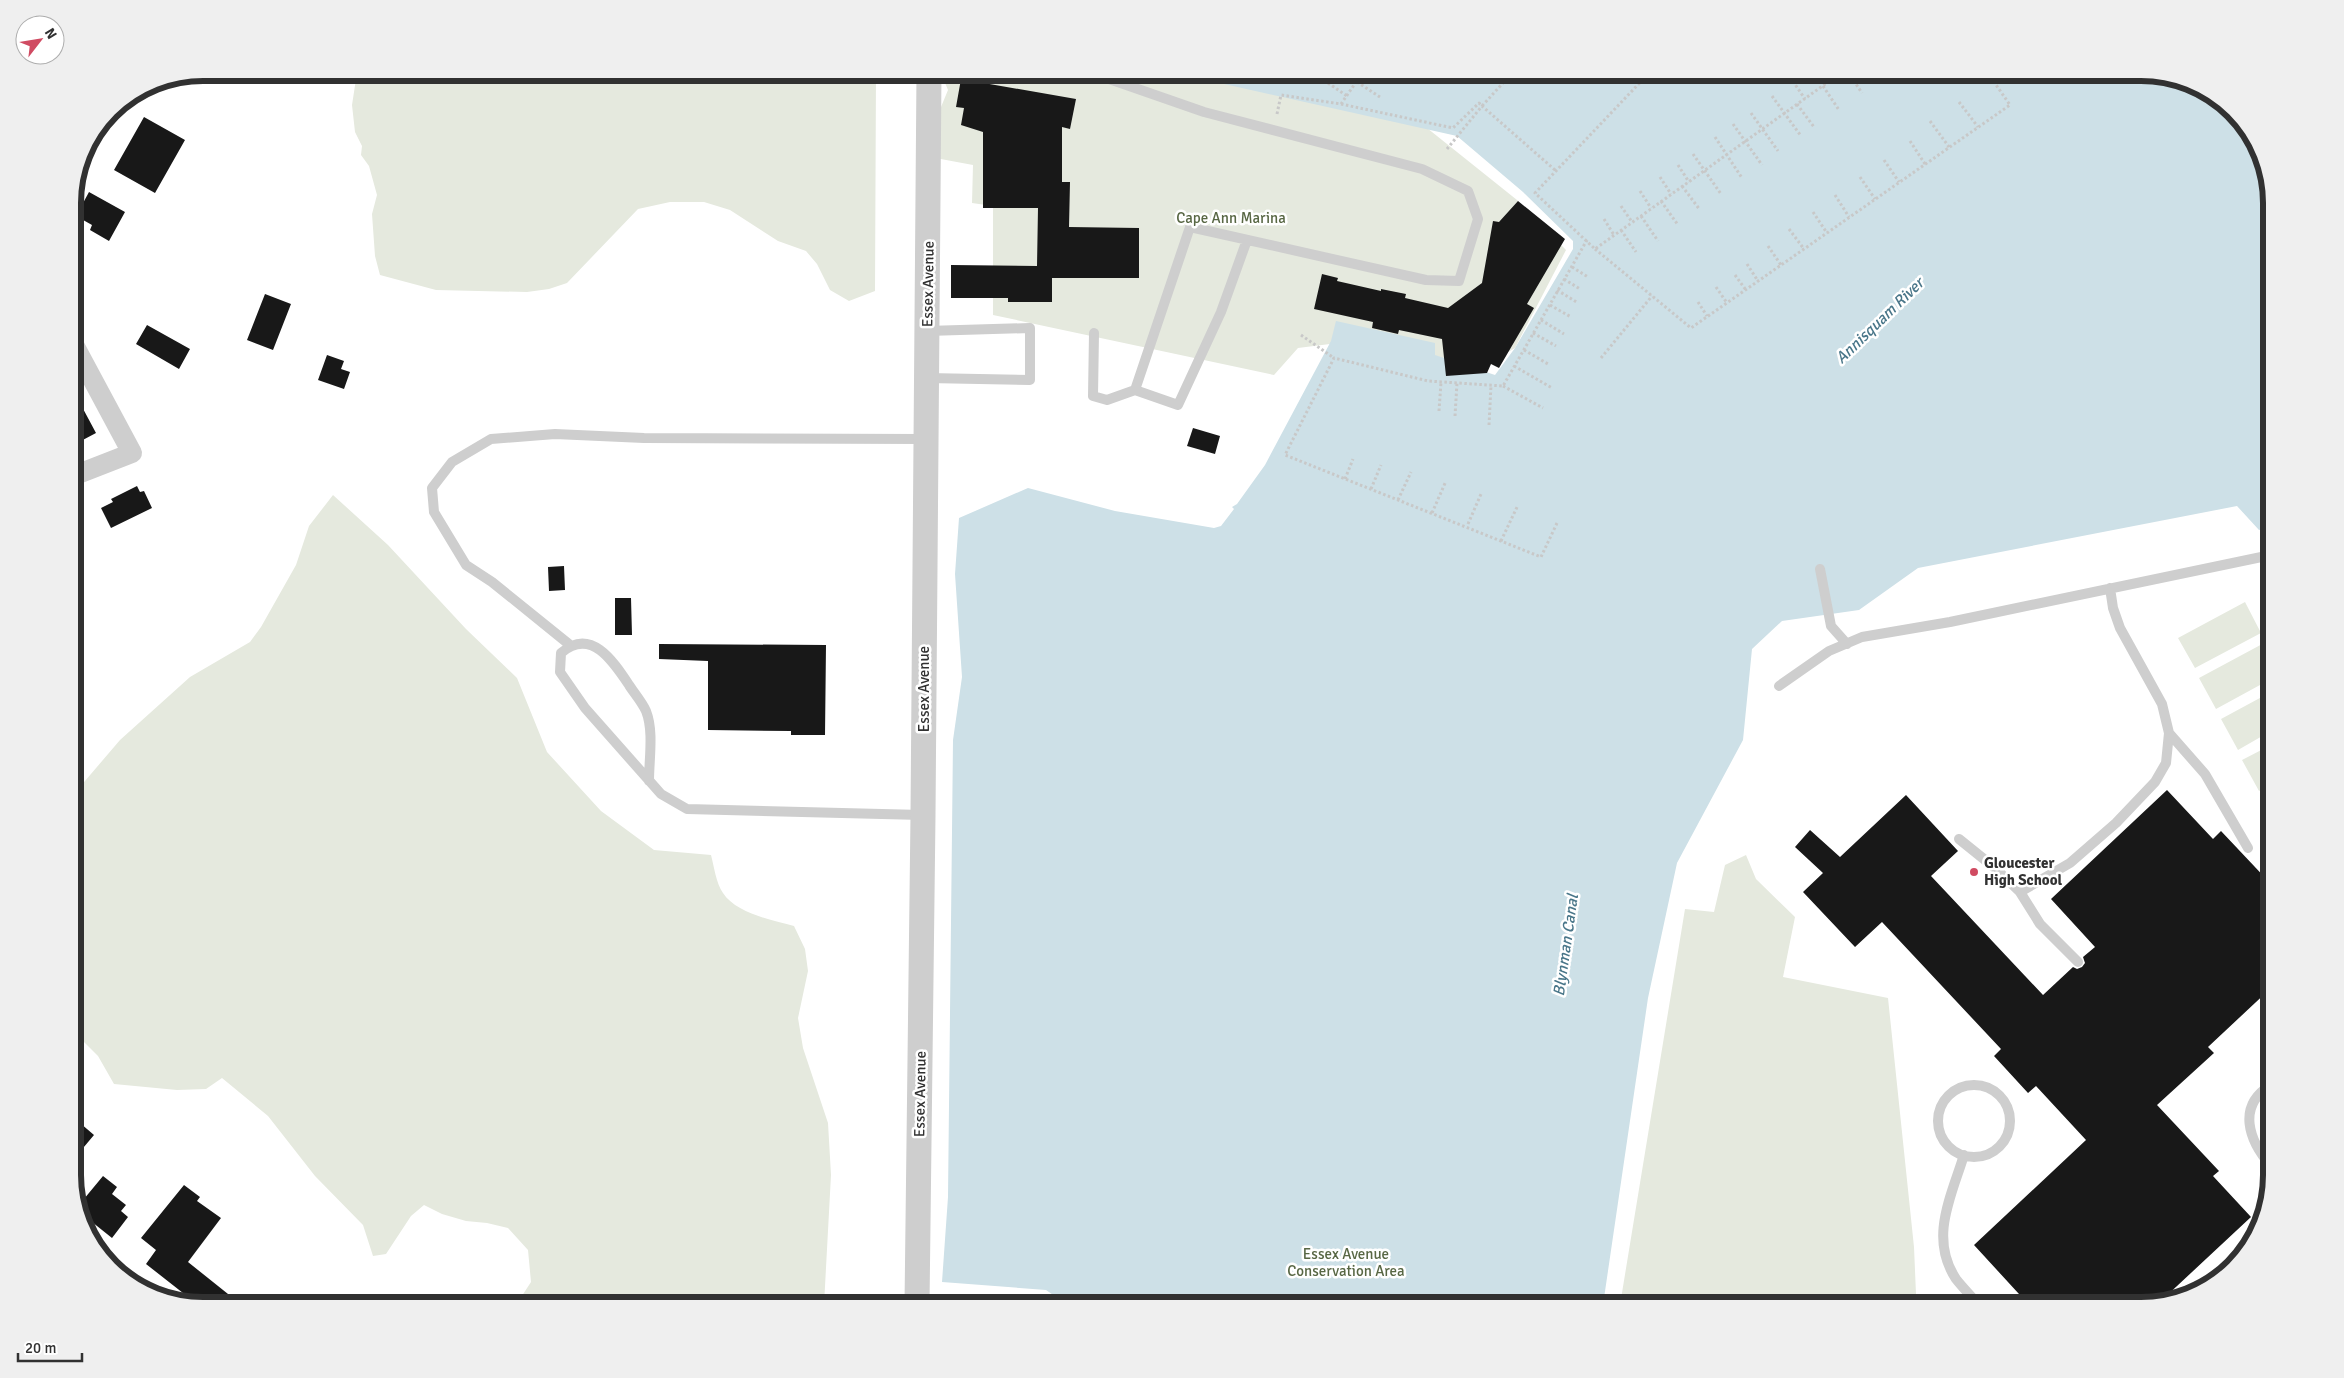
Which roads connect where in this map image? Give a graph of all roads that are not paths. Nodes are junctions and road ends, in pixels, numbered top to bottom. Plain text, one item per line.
1 (928, 81) edge
2 (1125, 81) edge
3 (1248, 240) junction
4 (927, 331) junction
5 (1094, 332) dead end
6 (82, 359) edge
7 (927, 378) junction
8 (1135, 390) junction
9 (926, 440) junction
10 (82, 472) edge
11 (2262, 557) edge
12 (1820, 569) dead end
13 (2110, 588) junction
14 (1847, 644) junction
15 (570, 646) junction
16 (1779, 686) dead end
17 (2169, 734) junction
18 (649, 781) junction
19 (923, 815) junction
20 (1959, 839) dead end
21 (2248, 848) dead end
22 (2020, 892) junction
23 (2078, 962) dead end
24 (2263, 1090) edge
25 (2263, 1152) edge
26 (1964, 1155) junction
27 (917, 1297) edge
28 (1972, 1297) edge

1 - 4 street, Essex Avenue
2 - 3 lane
3 - 8 lane
3 - 8 lane
4 - 7 street, Essex Avenue
4 - 7 lane
5 - 8 lane
6 - 10 street
7 - 9 street, Essex Avenue
9 - 15 lane
9 - 19 street, Essex Avenue
11 - 13 lane
12 - 14 lane
13 - 14 lane
13 - 17 lane
14 - 16 lane
15 - 18 lane
15 - 18 lane
17 - 21 lane
17 - 22 lane
18 - 19 lane
19 - 27 street, Essex Avenue
20 - 22 lane
22 - 23 lane
24 - 25 lane
26 - 26 lane
26 - 28 lane

